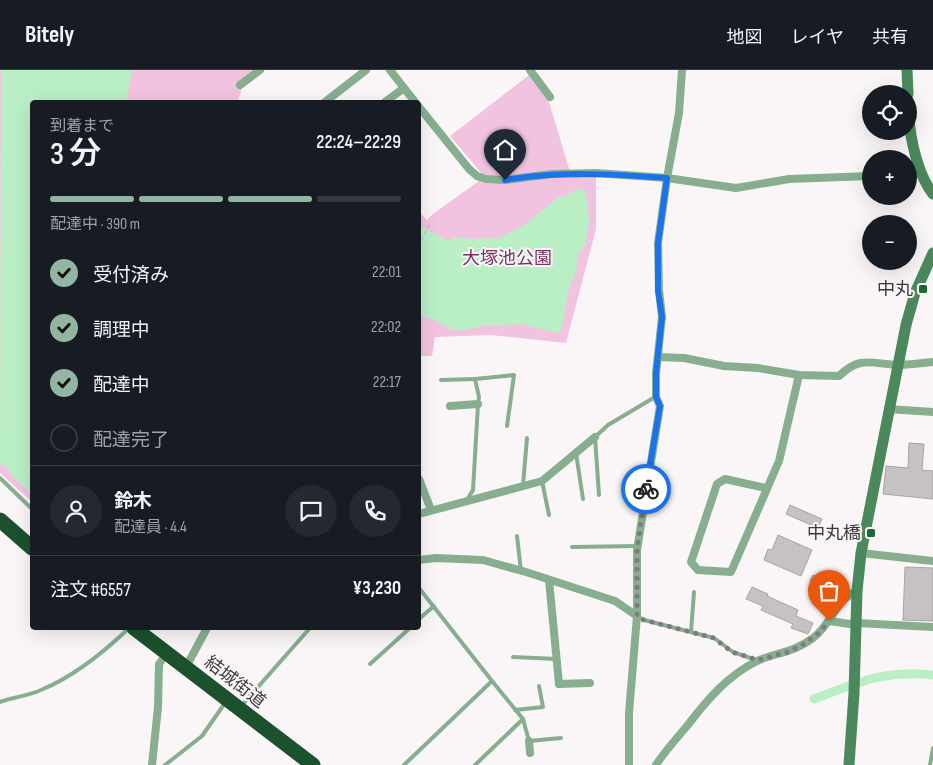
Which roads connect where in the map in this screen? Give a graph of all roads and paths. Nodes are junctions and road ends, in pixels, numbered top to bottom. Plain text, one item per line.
1 (260, 70) edge
2 (366, 70) edge
3 (390, 70) edge
4 (530, 70) edge
5 (682, 70) edge
6 (907, 70) edge
7 (240, 85) dead end
8 (908, 85) edge
9 (404, 88) junction
10 (550, 97) dead end
11 (328, 100) edge
12 (388, 100) edge
13 (413, 100) edge
14 (421, 109) edge
15 (913, 140) edge
16 (917, 174) edge
17 (922, 174) junction
18 (862, 176) edge
19 (667, 178) junction
20 (933, 194) edge
21 (428, 225) dead end
22 (421, 241) edge
23 (933, 253) edge
24 (658, 358) junction
25 (933, 362) edge
26 (898, 365) junction
27 (799, 375) junction
28 (474, 379) junction
29 (441, 380) dead end
30 (656, 397) junction
31 (478, 404) junction
32 (450, 406) dead end
33 (888, 408) junction
34 (933, 412) edge
35 (508, 426) dead end
36 (595, 437) junction
37 (526, 438) dead end
38 (576, 453) junction
39 (0, 478) edge
40 (542, 481) junction
41 (421, 484) edge
42 (523, 486) junction
43 (766, 488) junction
44 (599, 495) dead end
45 (583, 499) dead end
46 (467, 500) junction
47 (30, 506) edge
48 (431, 510) junction
49 (421, 513) edge
50 (549, 515) dead end
51 (0, 520) edge
52 (517, 536) dead end
53 (30, 546) edge
54 (638, 546) junction
55 (572, 547) dead end
56 (861, 553) junction
57 (421, 560) edge
58 (933, 561) edge
59 (521, 571) junction
60 (549, 580) junction
61 (421, 590) edge
62 (857, 591) junction
63 (694, 592) dead end
64 (434, 606) junction
65 (637, 616) junction
66 (421, 617) edge
67 (829, 621) junction
68 (856, 622) junction
69 (933, 628) edge
70 (127, 630) edge
71 (137, 630) edge
72 (206, 630) edge
73 (308, 630) edge
74 (408, 630) edge
75 (691, 632) junction
76 (167, 652) junction
77 (513, 657) dead end
78 (557, 659) junction
79 (758, 660) junction
80 (370, 664) dead end
81 (186, 667) junction
82 (492, 681) junction
83 (590, 683) dead end
84 (538, 686) dead end
85 (0, 702) edge
86 (233, 704) junction
87 (515, 710) junction
88 (522, 719) junction
89 (561, 738) dead end
90 (529, 741) junction
91 (933, 748) edge
92 (530, 753) dead end
93 (152, 765) edge
94 (165, 765) edge
95 (313, 765) edge
96 (404, 765) edge
97 (475, 765) edge
98 (629, 765) edge
99 (656, 765) edge
100 (849, 765) edge
101 (930, 765) edge

1 - 7 street
2 - 11 street
3 - 9 street
4 - 10 street
5 - 19 street
6 - 8 street
9 - 12 street
9 - 13 street
14 - 19 street
15 - 17 street
16 - 17 street
17 - 20 street
18 - 19 street
19 - 24 street
21 - 22 path
23 - 26 street
24 - 27 street
24 - 30 street
25 - 26 street
26 - 27 street
26 - 33 street
27 - 43 street
28 - 29 lane
28 - 31 lane
28 - 35 lane
30 - 36 lane
30 - 54 street
31 - 32 street
31 - 46 lane
33 - 34 street
33 - 56 street
36 - 38 street
36 - 44 lane
37 - 42 lane
38 - 40 street
38 - 45 lane
39 - 47 lane
40 - 42 street
40 - 50 lane
41 - 48 street
42 - 46 street
43 - 43 street
46 - 48 street
48 - 49 street
51 - 53 highway
52 - 59 lane
54 - 55 lane
54 - 65 street
56 - 58 street
56 - 62 street
57 - 59 street
59 - 60 street
60 - 65 street
60 - 78 street
61 - 64 lane
62 - 67 street
62 - 68 street
63 - 75 lane
64 - 66 lane
64 - 82 lane
65 - 75 lane
65 - 98 street
67 - 68 street
67 - 79 street
68 - 69 street
68 - 100 street
70 - 85 lane
71 - 76 highway, 結城街道
72 - 81 street
73 - 86 lane
74 - 80 lane
75 - 79 lane
76 - 81 highway, 結城街道
76 - 93 street
77 - 78 lane
78 - 83 street
79 - 99 street
81 - 86 highway, 結城街道
82 - 87 lane
82 - 96 lane
84 - 87 lane
86 - 94 lane
86 - 95 highway, 結城街道
87 - 88 lane
88 - 90 lane
88 - 97 lane
89 - 90 lane
90 - 92 street
91 - 101 lane

